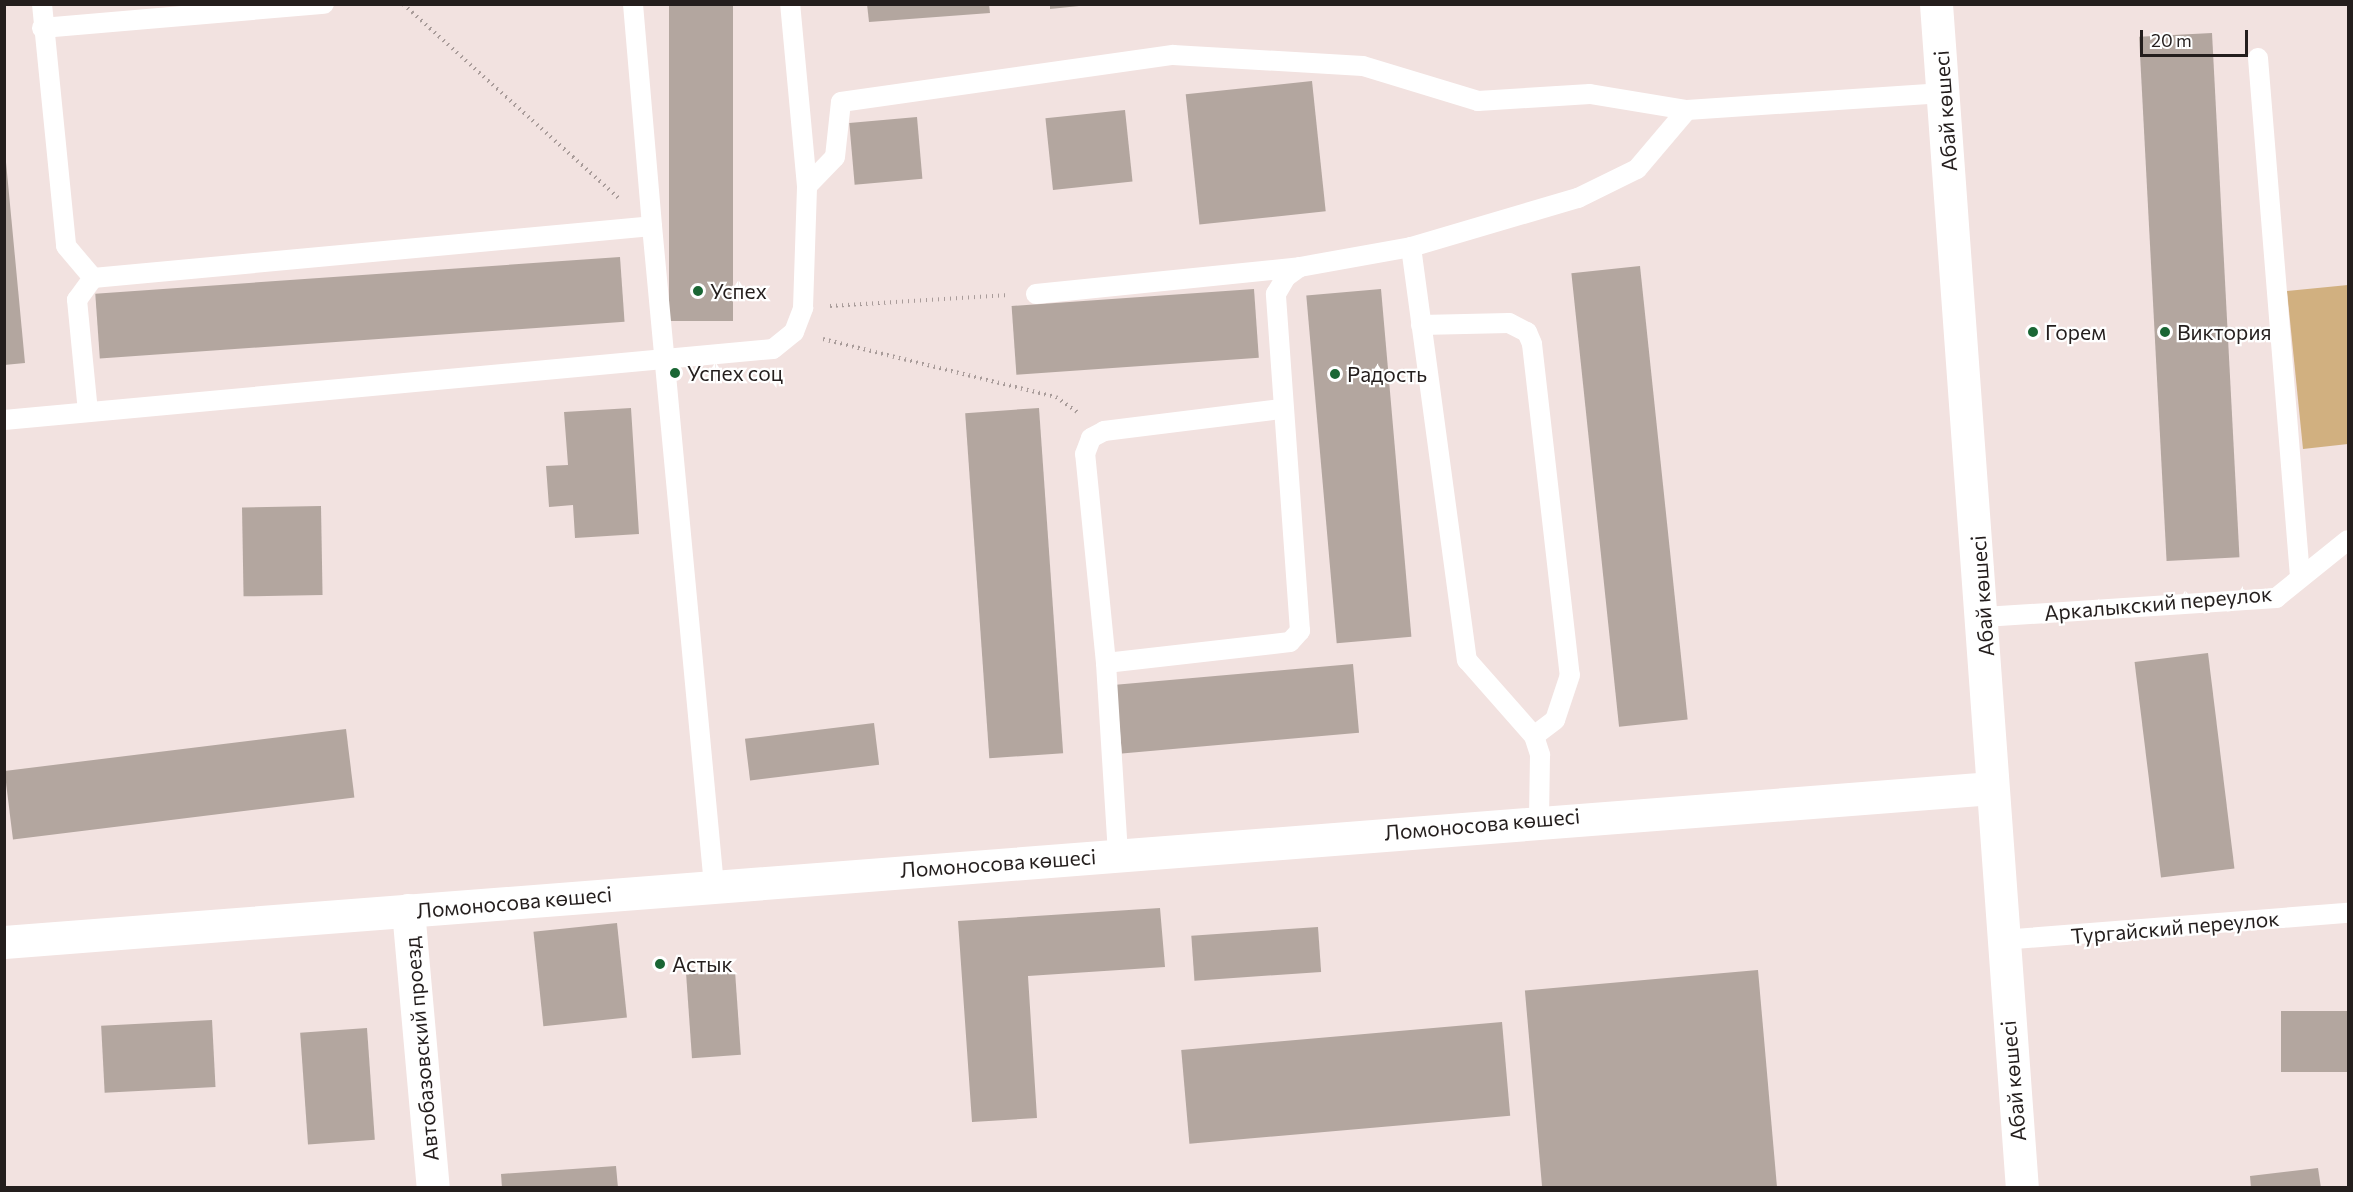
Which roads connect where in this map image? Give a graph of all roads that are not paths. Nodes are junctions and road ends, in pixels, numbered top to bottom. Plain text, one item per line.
1 (42, 4) edge
2 (324, 4) edge
3 (633, 4) edge
4 (790, 4) edge
5 (1936, 4) edge
6 (42, 28) junction
7 (2258, 58) dead end
8 (1943, 93) junction
9 (1687, 110) junction
10 (807, 186) junction
11 (652, 226) junction
12 (1411, 247) junction
13 (1300, 267) junction
14 (93, 278) junction
15 (1036, 294) road end
16 (1421, 326) junction
17 (665, 356) junction
18 (1280, 409) junction
19 (88, 412) junction
20 (4, 420) edge
21 (2349, 540) edge
22 (2300, 576) junction
23 (1984, 616) junction
24 (1106, 663) junction
25 (1534, 736) junction
26 (1992, 788) junction
27 (1539, 819) junction
28 (1118, 854) junction
29 (714, 885) junction
30 (408, 910) junction
31 (2349, 913) edge
32 (2002, 940) junction
33 (4, 942) edge
34 (434, 1188) edge
35 (2022, 1188) edge

1 - 6 lane
2 - 6 lane
3 - 11 lane
4 - 10 lane
5 - 8 street, Абай көшесі
6 - 14 lane
7 - 22 lane
8 - 9 lane
8 - 23 street, Абай көшесі
9 - 10 lane
9 - 12 lane
10 - 17 lane
11 - 14 lane
11 - 17 lane
12 - 13 lane
12 - 16 lane
13 - 15 lane
13 - 18 lane
14 - 19 lane
16 - 25 lane
16 - 25 lane
17 - 19 lane
17 - 29 lane
18 - 24 lane
18 - 24 lane
19 - 20 lane
21 - 22 lane, Аркалыкский переулок
22 - 23 lane, Аркалыкский переулок
23 - 26 street, Абай көшесі
24 - 28 lane
25 - 27 lane
26 - 27 street, Ломоносова көшесі
26 - 32 street, Абай көшесі
27 - 28 street, Ломоносова көшесі
28 - 29 street, Ломоносова көшесі
29 - 30 street, Ломоносова көшесі
30 - 33 street, Ломоносова көшесі
30 - 34 street, Автобазовский проезд
31 - 32 lane, Тургайский переулок
32 - 35 street, Абай көшесі

